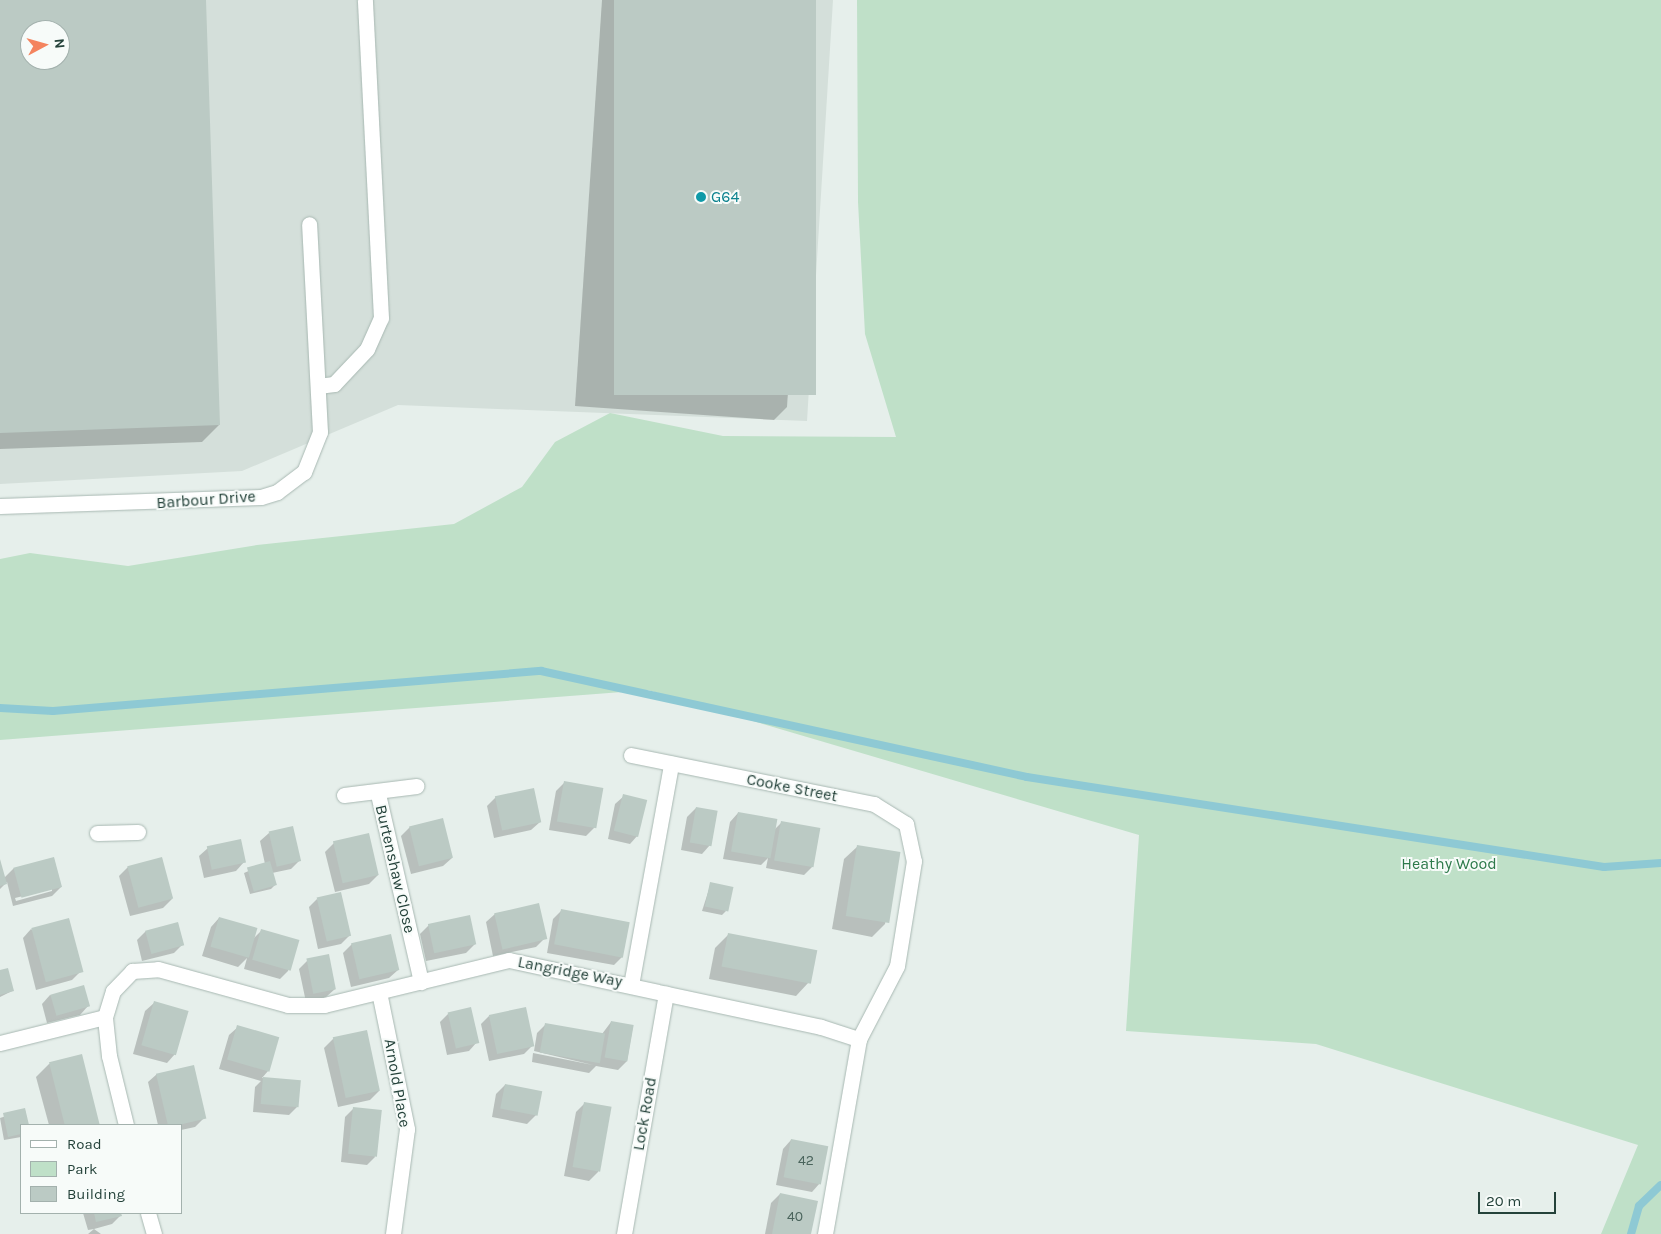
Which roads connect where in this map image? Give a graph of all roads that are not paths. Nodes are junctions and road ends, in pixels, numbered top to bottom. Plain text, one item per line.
1 (365, 0) edge
2 (309, 224) dead end
3 (318, 386) junction
4 (0, 506) edge
5 (631, 755) dead end
6 (671, 764) junction
7 (416, 786) dead end
8 (378, 794) junction
9 (344, 795) dead end
10 (138, 832) dead end
11 (97, 833) dead end
12 (421, 982) junction
13 (631, 985) junction
14 (379, 992) junction
15 (666, 994) junction
16 (105, 1017) junction
17 (859, 1039) junction
18 (0, 1043) edge
19 (126, 1124) edge
20 (148, 1214) edge
21 (154, 1234) edge
22 (393, 1234) edge
23 (624, 1234) edge
24 (825, 1234) edge

1 - 3 street
2 - 3 street, Barbour Drive
3 - 4 street, Barbour Drive
5 - 6 street
6 - 13 street
6 - 17 street, Cooke Street
7 - 8 street, Burtenshaw Close
8 - 9 street
8 - 12 street, Burtenshaw Close
10 - 11 street
12 - 13 street, Langridge Way
12 - 14 street, Langridge Way
13 - 15 street, Langridge Way
14 - 16 street, Langridge Way
14 - 22 street, Arnold Place
15 - 17 street, Langridge Way
15 - 23 street, Lock Road
16 - 18 street
16 - 19 street, Langridge Way
17 - 24 street
20 - 21 street

